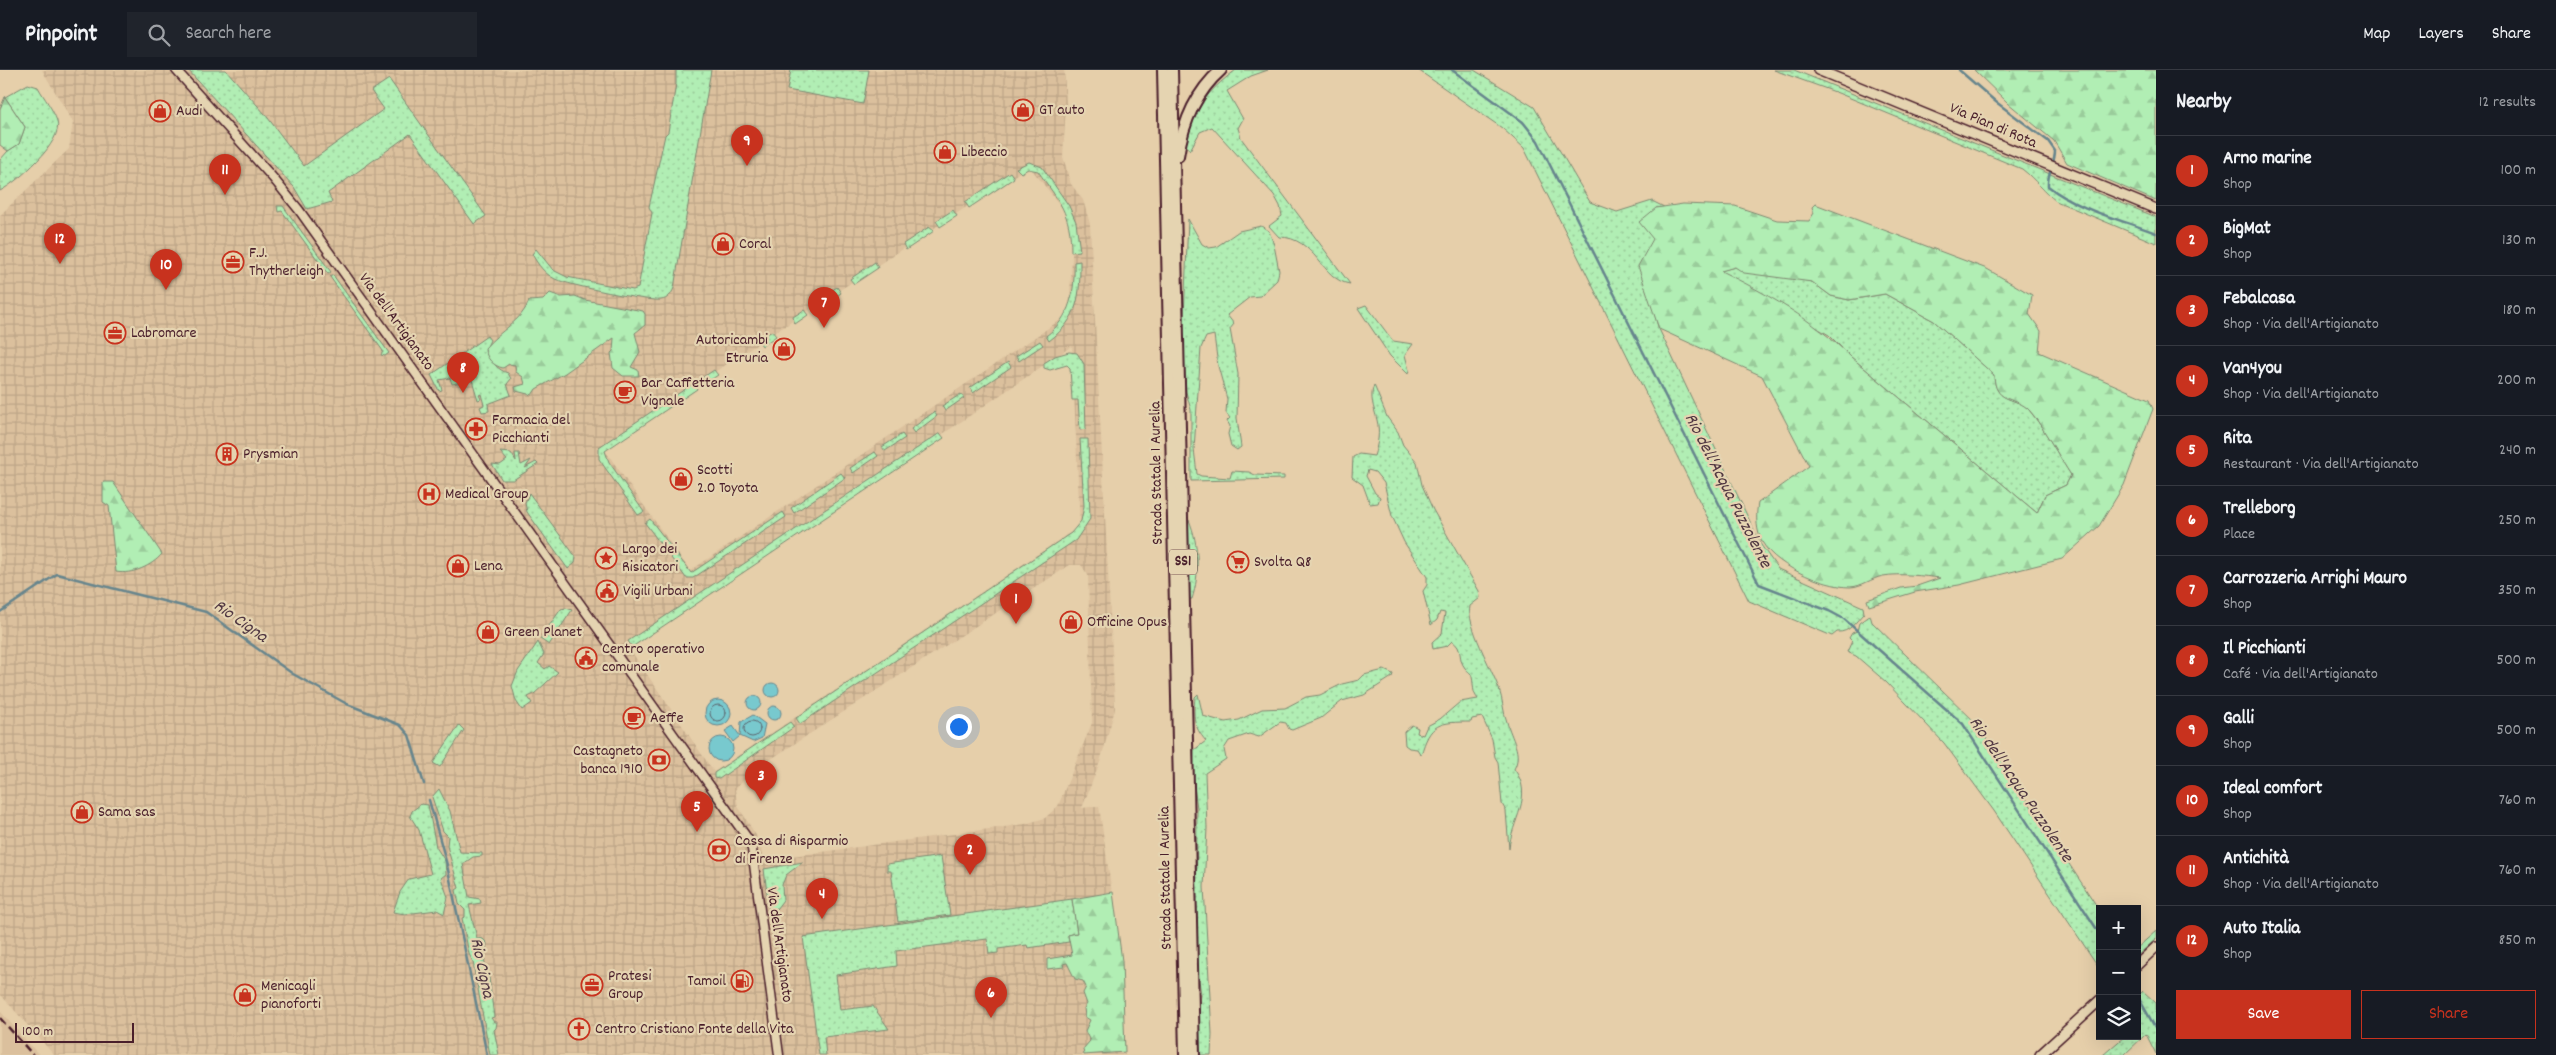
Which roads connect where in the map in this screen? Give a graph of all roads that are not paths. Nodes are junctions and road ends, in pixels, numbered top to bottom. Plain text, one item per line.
1 (176, 70) edge
2 (1165, 70) edge
3 (1221, 70) edge
4 (1818, 70) edge
5 (1174, 187) junction
6 (2156, 209) edge
7 (2156, 947) edge
8 (2141, 960) edge
9 (2096, 1004) edge
10 (780, 1055) edge
11 (1185, 1055) edge
12 (1194, 1055) edge
13 (2040, 1055) edge

1 - 10 street, Via dell'Artigianato
2 - 5 highway, Strada Statale 1 Aurelia / SS1
2 - 11 highway, Strada Statale 1 Aurelia / SS1
3 - 5 highway
4 - 6 main road, Via Pian di Rota
5 - 12 highway, Strada Statale 1 Aurelia / SS1
7 - 8 main road
9 - 13 main road

